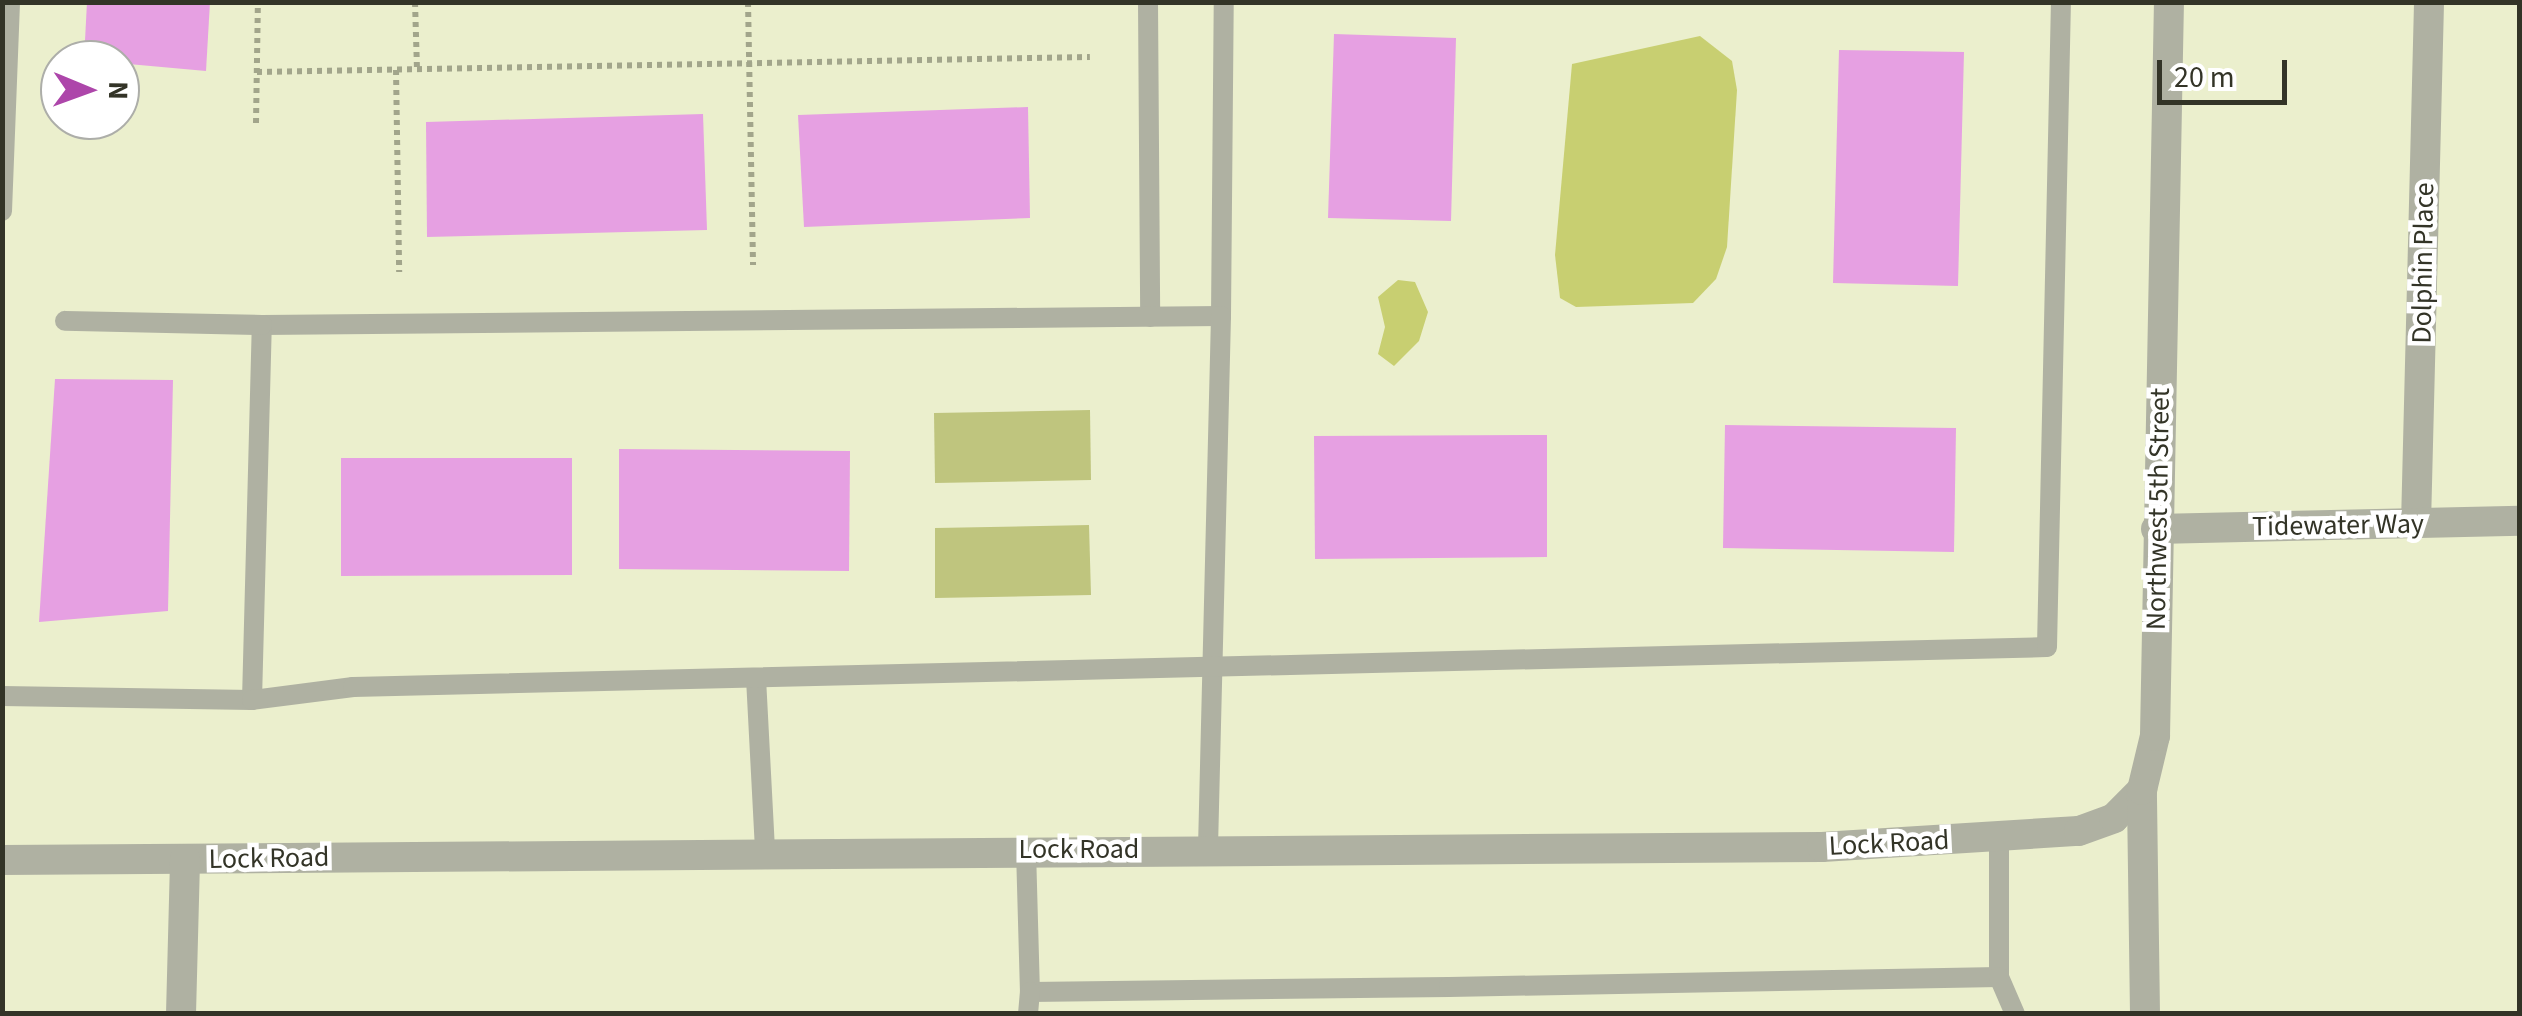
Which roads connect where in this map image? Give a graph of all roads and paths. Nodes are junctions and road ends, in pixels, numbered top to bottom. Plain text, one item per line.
1 (10, 2) edge
2 (258, 2) edge
3 (416, 2) edge
4 (748, 2) edge
5 (1148, 2) edge
6 (1224, 2) edge
7 (2061, 2) edge
8 (2169, 2) edge
9 (2429, 2) edge
10 (6, 30) edge
11 (1090, 56) dead end
12 (749, 64) junction
13 (396, 70) junction
14 (416, 70) junction
15 (257, 72) junction
16 (256, 123) dead end
17 (2, 211) edge
18 (753, 265) dead end
19 (400, 272) dead end
20 (1150, 316) junction
21 (1221, 316) junction
22 (65, 321) dead end
23 (262, 325) junction
24 (2520, 521) edge
25 (2416, 524) junction
26 (2156, 529) junction
27 (1212, 674) junction
28 (756, 678) junction
29 (2, 696) edge
30 (252, 700) junction
31 (2142, 790) junction
32 (1999, 836) junction
33 (1208, 848) junction
34 (1026, 850) junction
35 (765, 852) junction
36 (185, 859) junction
37 (2, 860) edge
38 (1998, 977) junction
39 (1030, 992) junction
40 (181, 1014) edge
41 (1028, 1014) edge
42 (2015, 1014) edge
43 (2145, 1014) edge

1 - 10 lane
2 - 15 path
3 - 14 path
4 - 12 path
5 - 20 lane
6 - 21 lane
7 - 27 lane
8 - 26 street, Northwest 5th Street
9 - 25 street, Dolphin Place
10 - 17 lane
11 - 12 path
12 - 14 path
12 - 18 path
13 - 14 path
13 - 15 path
13 - 19 path
15 - 16 path
20 - 21 lane
20 - 23 lane
21 - 27 lane
22 - 23 lane
23 - 30 lane
24 - 25 street, Tidewater Way
25 - 26 street, Tidewater Way
26 - 31 street, Northwest 5th Street
27 - 28 lane
27 - 33 lane
28 - 30 lane
28 - 35 lane
29 - 30 lane
31 - 32 street, Lock Road
31 - 43 street, Northwest 5th Street
32 - 33 street, Lock Road
32 - 38 lane
33 - 34 street, Lock Road
34 - 35 street, Lock Road
34 - 39 lane
35 - 36 street, Lock Road
36 - 37 street, Lock Road
36 - 40 street
38 - 39 lane
38 - 42 lane
39 - 41 lane

